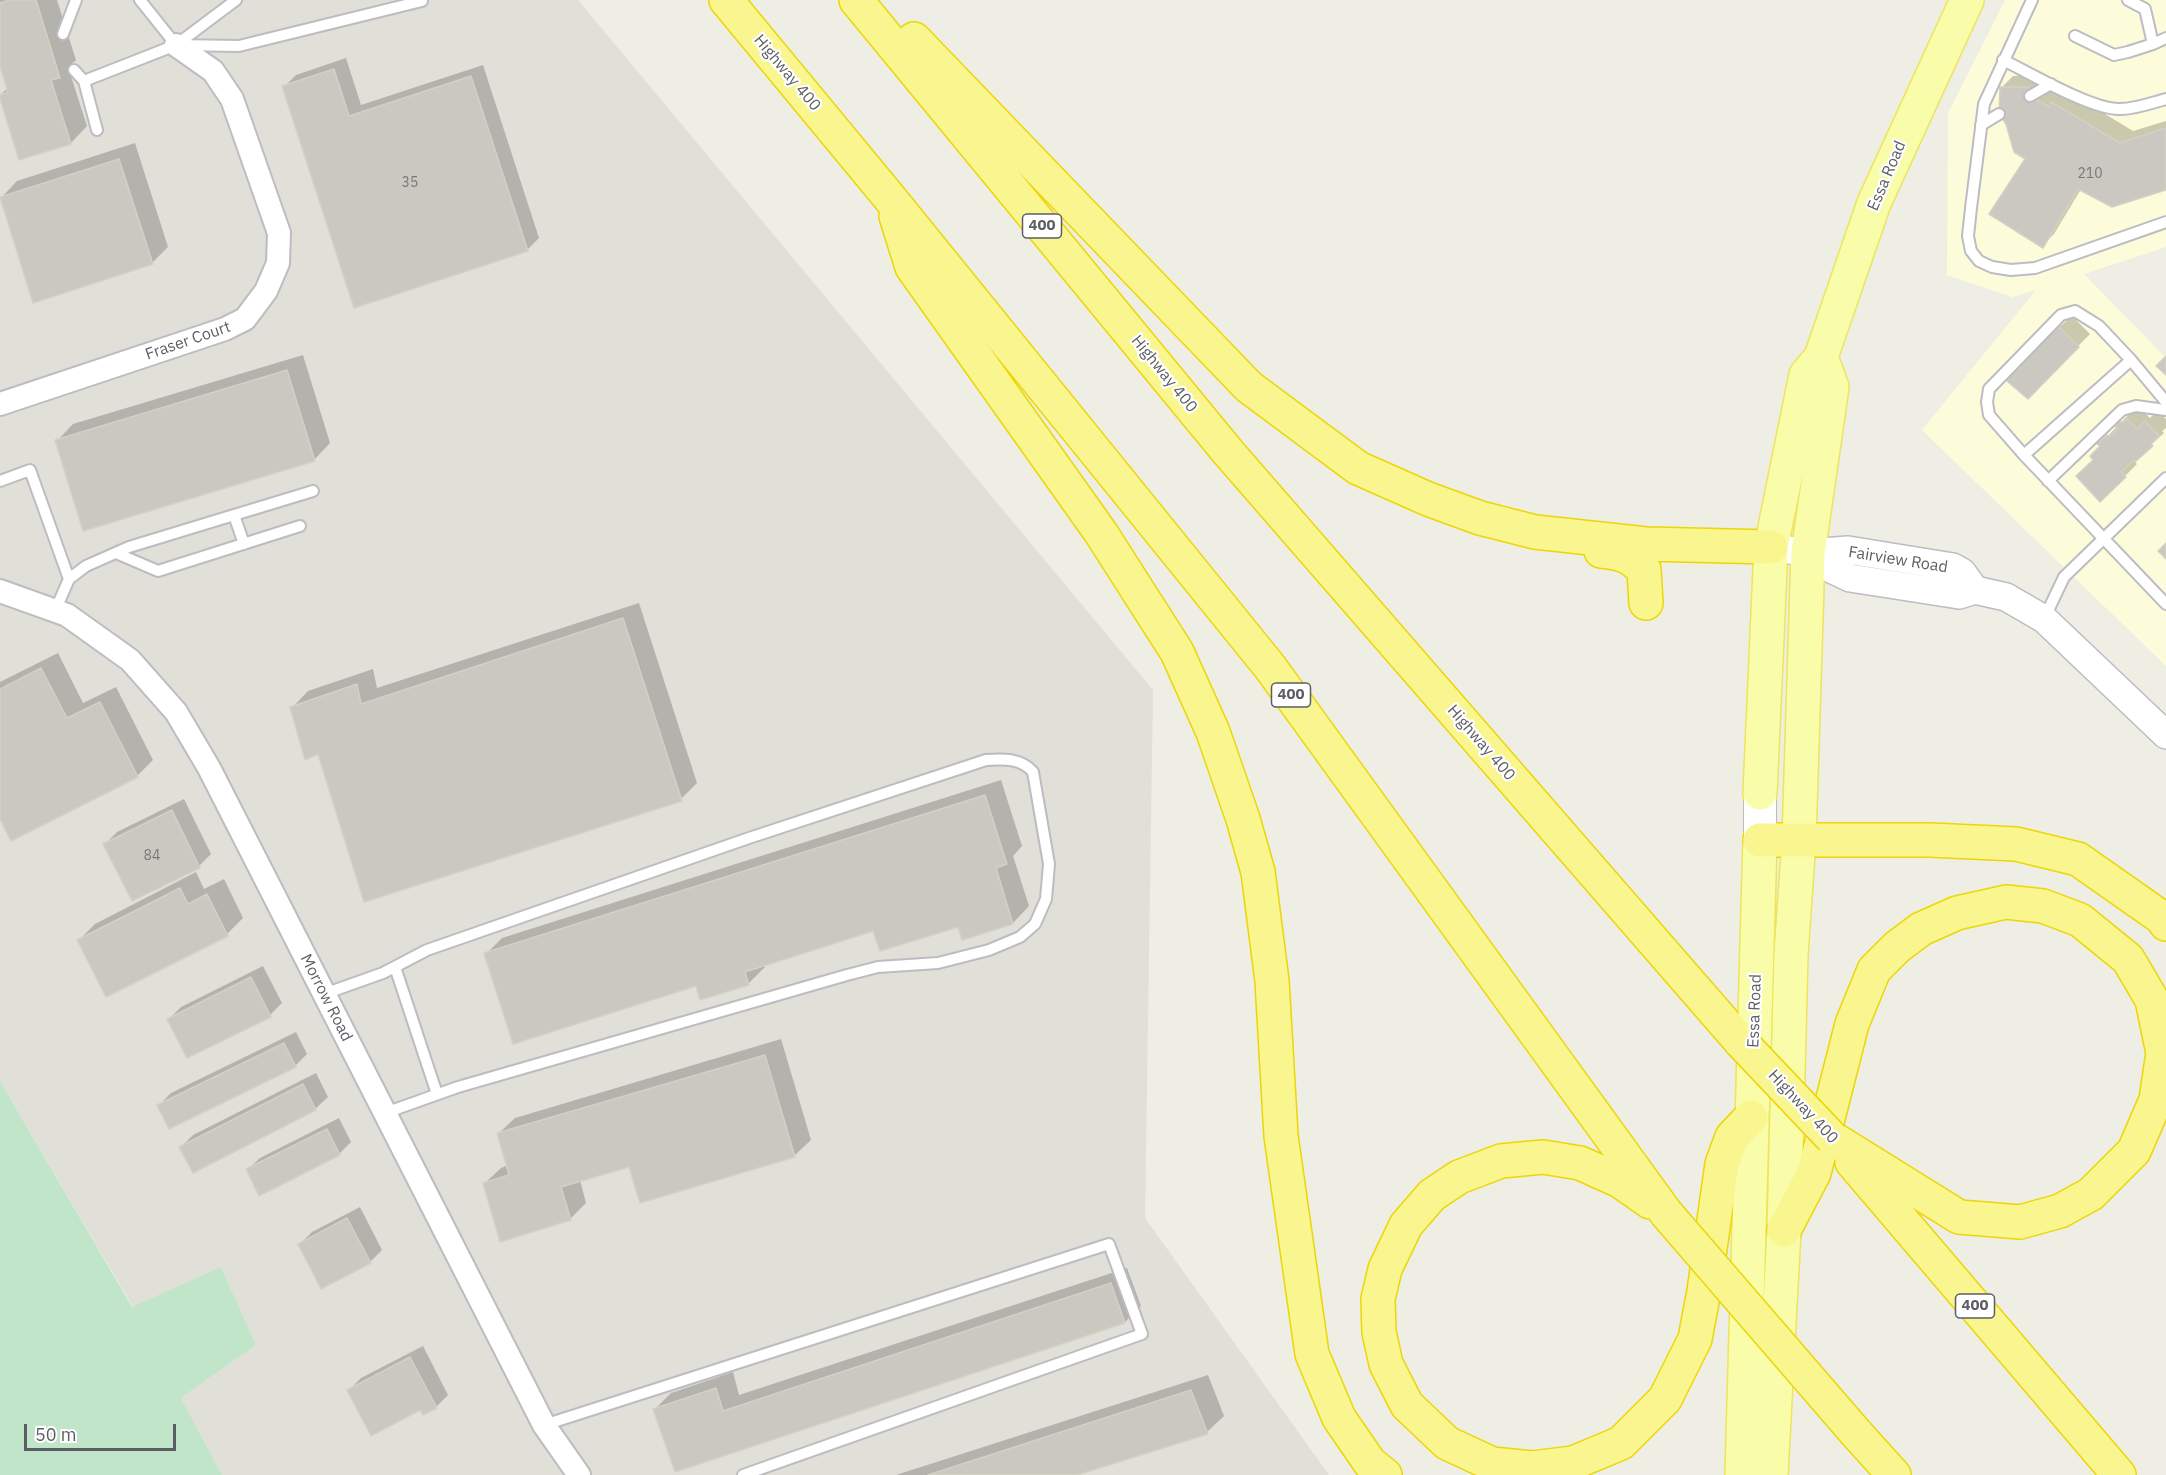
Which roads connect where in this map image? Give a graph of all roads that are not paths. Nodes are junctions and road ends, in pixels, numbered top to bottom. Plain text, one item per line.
1 (76, 0) edge
2 (140, 0) edge
3 (236, 0) edge
4 (726, 0) edge
5 (856, 0) edge
6 (874, 0) edge
7 (1966, 0) edge
8 (2032, 0) edge
9 (2128, 0) edge
10 (422, 1) edge
11 (63, 34) dead end
12 (2075, 36) dead end
13 (2166, 38) edge
14 (2153, 44) junction
15 (176, 45) junction
16 (2003, 60) junction
17 (74, 70) dead end
18 (84, 81) junction
19 (2052, 84) junction
20 (2030, 96) dead end
21 (2166, 99) edge
22 (1998, 114) dead end
23 (1981, 124) junction
24 (97, 130) dead end
25 (889, 197) junction
26 (2166, 222) edge
27 (1821, 357) junction
28 (2131, 360) junction
29 (2166, 402) edge
30 (0, 404) edge
31 (2166, 410) edge
32 (2024, 455) junction
33 (2166, 478) edge
34 (0, 481) edge
35 (2048, 481) junction
36 (313, 491) dead end
37 (234, 515) junction
38 (300, 526) dead end
39 (1535, 532) junction
40 (2104, 540) junction
41 (244, 544) junction
42 (1771, 547) junction
43 (116, 553) junction
44 (1808, 553) junction
45 (69, 579) junction
46 (0, 591) edge
47 (1646, 603) dead end
48 (2166, 604) edge
49 (55, 611) junction
50 (2044, 619) junction
51 (2166, 735) edge
52 (1760, 793) joint
53 (1760, 840) junction
54 (1799, 840) junction
55 (2166, 924) edge
56 (395, 967) junction
57 (324, 994) junction
58 (437, 1095) junction
59 (385, 1113) junction
60 (1751, 1117) junction
61 (1832, 1138) junction
62 (1666, 1213) junction
63 (1784, 1230) junction
64 (544, 1425) junction
65 (579, 1475) edge
66 (743, 1475) edge
67 (1385, 1475) edge
68 (1742, 1475) edge
69 (1771, 1475) edge
70 (1894, 1475) edge
71 (2119, 1475) edge

1 - 11 lane
2 - 15 lane
3 - 15 lane
4 - 25 highway, Highway 400 / 400
5 - 61 highway, Highway 400 / 400, bridge
6 - 39 highway
7 - 27 main road, Essa Road
8 - 16 lane
9 - 14 lane
10 - 15 lane
12 - 14 lane
13 - 14 lane
15 - 18 lane
15 - 30 street, Fraser Court
16 - 19 lane
16 - 23 lane
17 - 18 lane
18 - 24 lane
19 - 20 lane
19 - 21 lane
22 - 23 lane
23 - 26 lane
25 - 62 highway, Highway 400 / 400
25 - 67 highway
27 - 42 main road, Essa Road
27 - 44 main road, Essa Road
28 - 29 lane
28 - 32 lane
28 - 32 lane
31 - 35 lane
32 - 35 lane
33 - 40 lane
34 - 45 lane
35 - 40 lane
36 - 37 lane
37 - 41 lane
37 - 43 lane
38 - 41 lane
39 - 42 highway
39 - 47 highway
40 - 48 lane
40 - 50 lane
41 - 43 lane
42 - 44 street
42 - 52 main road, Essa Road
43 - 45 lane
44 - 50 street, Fairview Road
44 - 54 main road, Essa Road
45 - 49 lane
46 - 49 street, Morrow Road
49 - 57 street, Morrow Road
50 - 51 street, Fairview Road
52 - 53 main road, Essa Road
53 - 54 highway
53 - 60 main road, Essa Road
54 - 55 highway
54 - 63 main road, Essa Road
56 - 57 lane
56 - 58 lane
56 - 58 lane
57 - 59 street, Morrow Road
58 - 59 lane
59 - 64 street, Morrow Road
60 - 62 highway
60 - 68 main road, Essa Road
61 - 63 highway
61 - 71 highway, Highway 400 / 400
62 - 70 highway, Highway 400 / 400, bridge
63 - 69 main road, Essa Road
64 - 65 street, Morrow Road
64 - 66 lane

